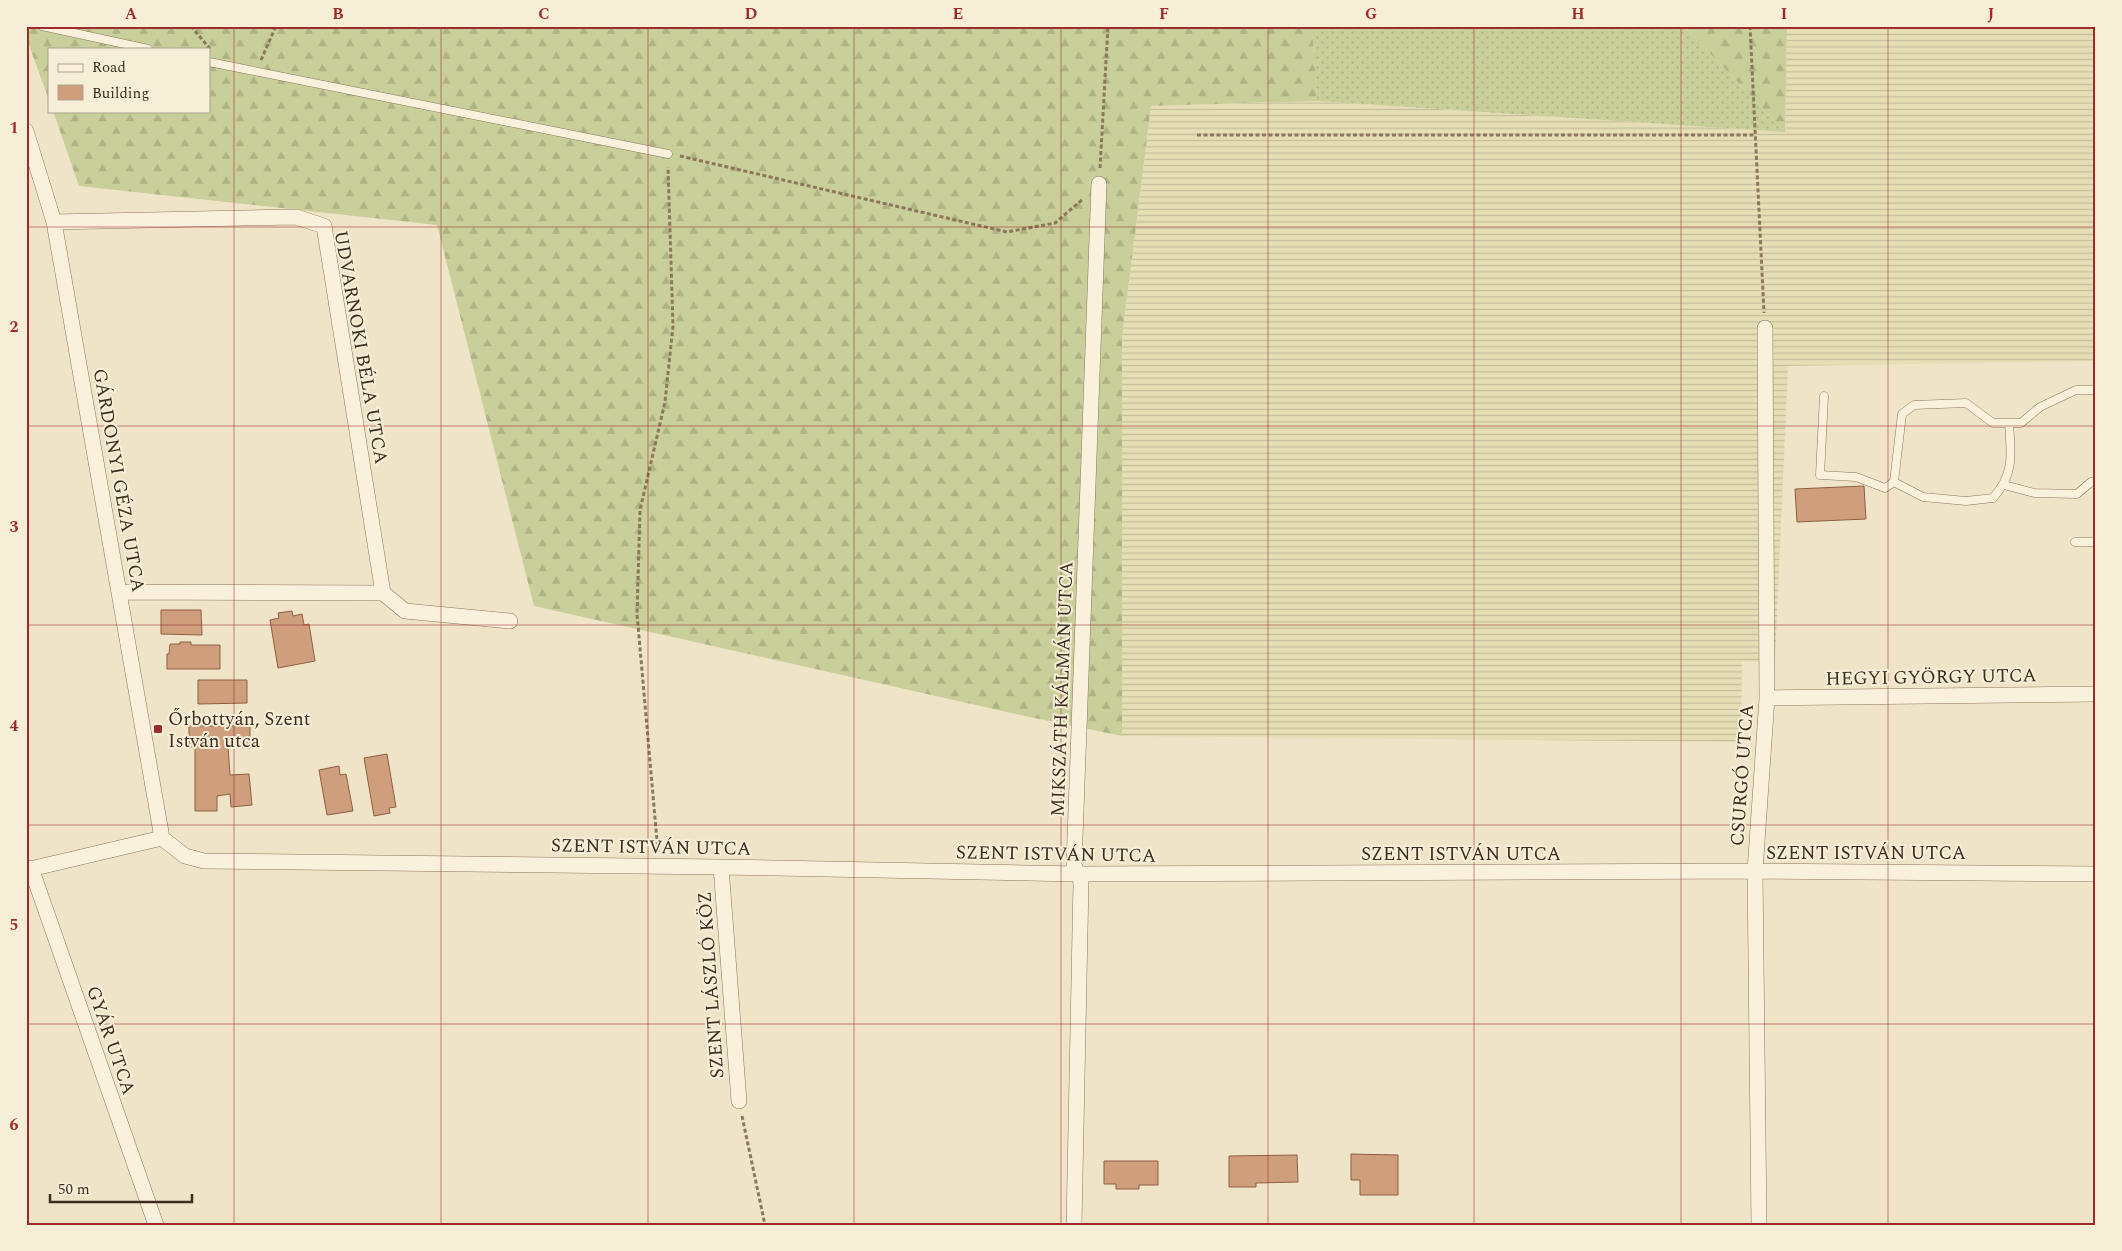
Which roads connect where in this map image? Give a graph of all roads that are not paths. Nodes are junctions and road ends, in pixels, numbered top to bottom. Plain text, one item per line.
1 (42, 26) edge
2 (143, 48) edge
3 (210, 62) edge
4 (26, 131) edge
5 (668, 154) road end
6 (1099, 184) road end
7 (54, 222) junction
8 (1765, 328) road end
9 (2096, 390) edge
10 (1824, 396) dead end
11 (2009, 423) junction
12 (1894, 482) junction
13 (2096, 482) edge
14 (2004, 485) junction
15 (2075, 542) dead end
16 (2096, 542) edge
17 (120, 592) junction
18 (383, 593) junction
19 (510, 621) dead end
20 (2096, 694) edge
21 (1767, 698) junction
22 (162, 838) junction
23 (721, 867) junction
24 (29, 869) edge
25 (1755, 872) junction
26 (1078, 874) junction
27 (2096, 874) edge
28 (739, 1101) road end
29 (156, 1225) edge
30 (1074, 1225) edge
31 (1759, 1225) edge

1 - 2 lane
3 - 5 lane
4 - 7 street, GÁRDONYI GÉZA UTCA
6 - 26 street, MIKSZÁTH KÁLMÁN UTCA
7 - 17 street, GÁRDONYI GÉZA UTCA
7 - 18 street, UDVARNOKI BÉLA UTCA
8 - 21 street, CSURGÓ UTCA
9 - 11 lane
10 - 12 lane
11 - 12 lane
11 - 14 lane
12 - 14 lane
13 - 14 lane
15 - 16 lane
17 - 18 street
17 - 22 street, GÁRDONYI GÉZA UTCA
18 - 19 street
20 - 21 street, HEGYI GYÖRGY UTCA
21 - 25 street, CSURGÓ UTCA
22 - 23 street, SZENT ISTVÁN UTCA
22 - 24 street
23 - 26 street, SZENT ISTVÁN UTCA
23 - 28 street, SZENT LÁSZLÓ KÖZ
24 - 29 street, GYÁR UTCA
25 - 26 street, SZENT ISTVÁN UTCA
25 - 27 street, SZENT ISTVÁN UTCA
25 - 31 street, CSURGÓ UTCA
26 - 30 street, MIKSZÁTH KÁLMÁN UTCA

